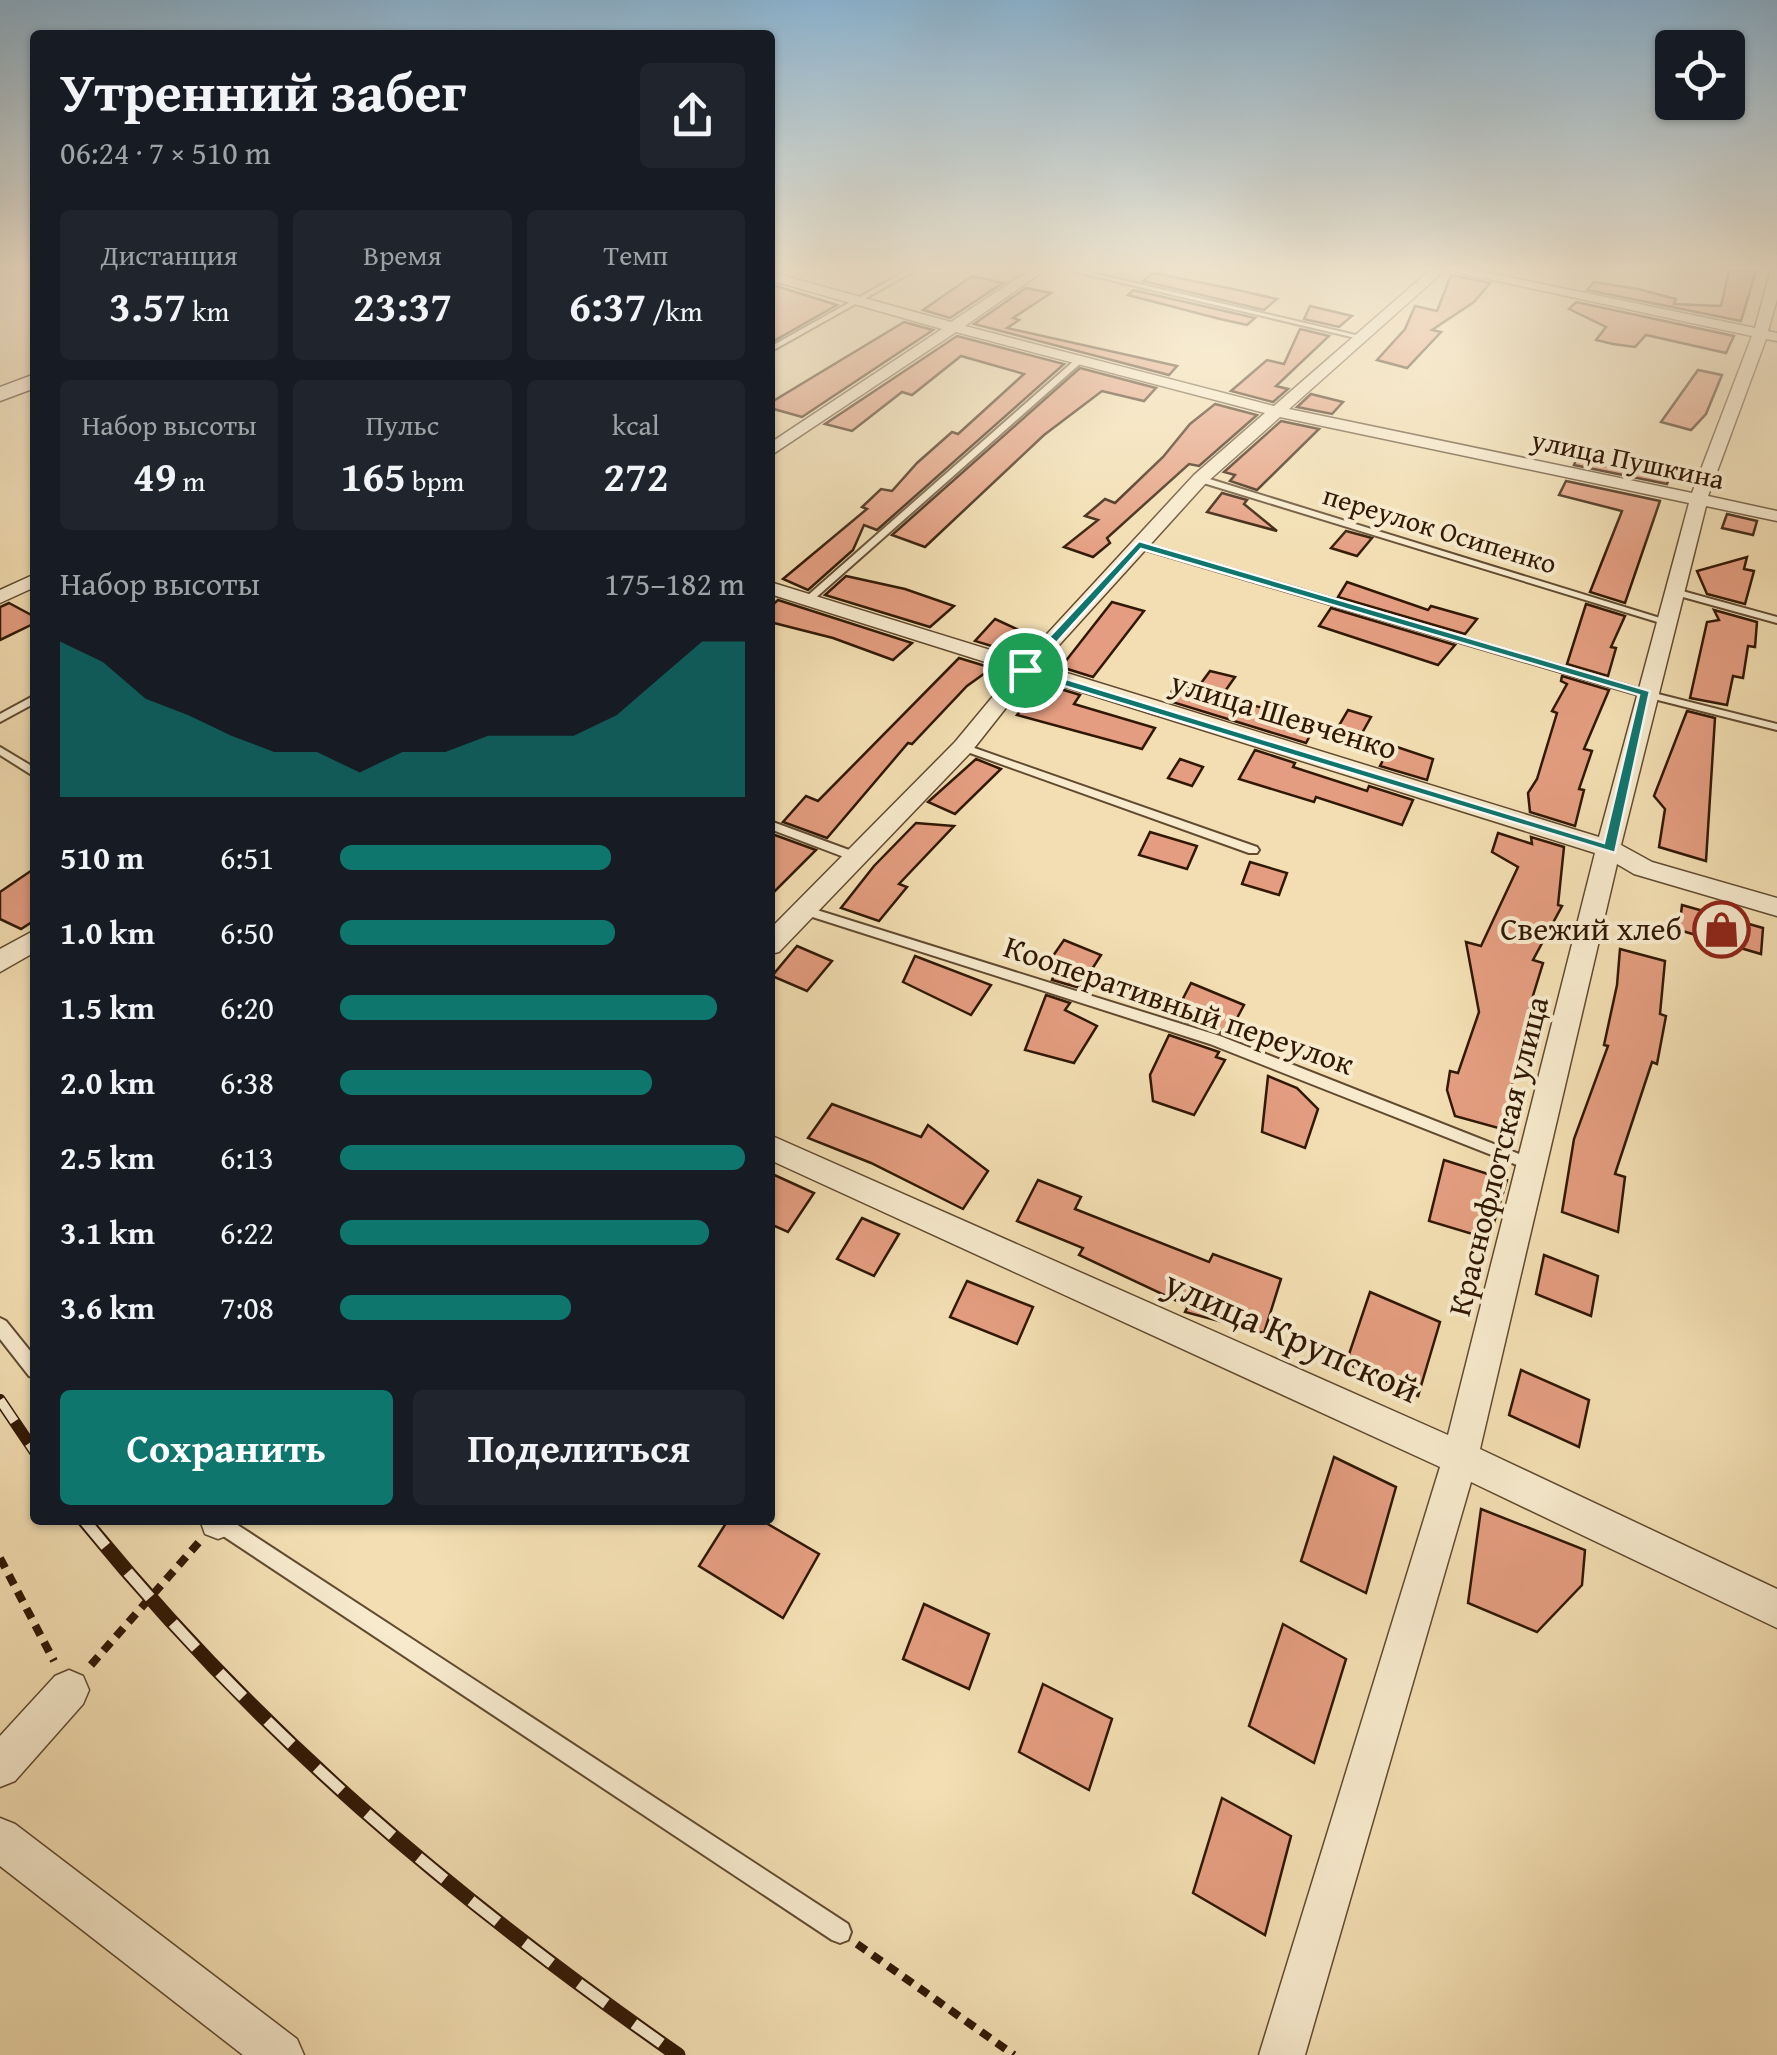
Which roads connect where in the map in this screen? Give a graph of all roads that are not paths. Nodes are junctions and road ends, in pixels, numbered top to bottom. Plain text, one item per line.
1 (893, 367) edge
2 (1072, 367) edge
3 (1098, 367) edge
4 (1326, 367) edge
5 (1755, 367) edge
6 (30, 382) edge
7 (0, 394) edge
8 (1275, 411) junction
9 (775, 447) edge
10 (1200, 480) junction
11 (1699, 498) junction
12 (1777, 516) edge
13 (1139, 545) junction
14 (30, 582) edge
15 (775, 589) edge
16 (0, 597) edge
17 (808, 599) junction
18 (1672, 607) junction
19 (1777, 620) edge
20 (1025, 670) junction
21 (1646, 694) junction
22 (30, 701) edge
23 (0, 719) edge
24 (1777, 727) edge
25 (964, 747) junction
26 (0, 750) edge
27 (30, 770) edge
28 (775, 827) edge
29 (1610, 849) junction
30 (1252, 850) dead end
31 (856, 857) junction
32 (1777, 907) edge
33 (804, 910) junction
34 (775, 940) edge
35 (30, 942) edge
36 (0, 962) edge
37 (775, 1148) edge
38 (1532, 1165) junction
39 (0, 1326) edge
40 (30, 1364) edge
41 (1460, 1458) junction
42 (225, 1525) edge
43 (1777, 1609) edge
44 (69, 1690) road end
45 (0, 1766) edge
46 (0, 1838) edge
47 (840, 1932) road end
48 (281, 2055) edge
49 (1282, 2055) edge

1 - 9 street
2 - 17 lane
3 - 8 street, улица Пушкина
4 - 8 street
5 - 11 street, Краснофлотская улица
6 - 7 street
8 - 10 street
8 - 11 street, улица Пушкина
10 - 13 street
10 - 18 lane, переулок Осипенко
11 - 12 street, улица Пушкина
11 - 18 street, Краснофлотская улица
13 - 20 street
13 - 21 lane
14 - 16 street
15 - 17 street, улица Шевченко
17 - 20 street, улица Шевченко
18 - 19 lane, переулок Осипенко
18 - 21 street, Краснофлотская улица
20 - 25 street
20 - 29 street, улица Шевченко
21 - 24 lane
21 - 29 street, Краснофлотская улица
22 - 23 lane
25 - 30 lane
25 - 31 street
26 - 27 lane
28 - 31 lane
29 - 32 street, улица Шевченко
29 - 38 street, Краснофлотская улица
31 - 33 street
33 - 34 street
33 - 38 lane, Кооперативный переулок
35 - 36 street
37 - 41 street, улица Крупской
38 - 41 street, Краснофлотская улица
39 - 40 lane
41 - 43 street, улица Крупской
41 - 49 street, Краснофлотская улица
42 - 47 lane
44 - 45 street
46 - 48 street

